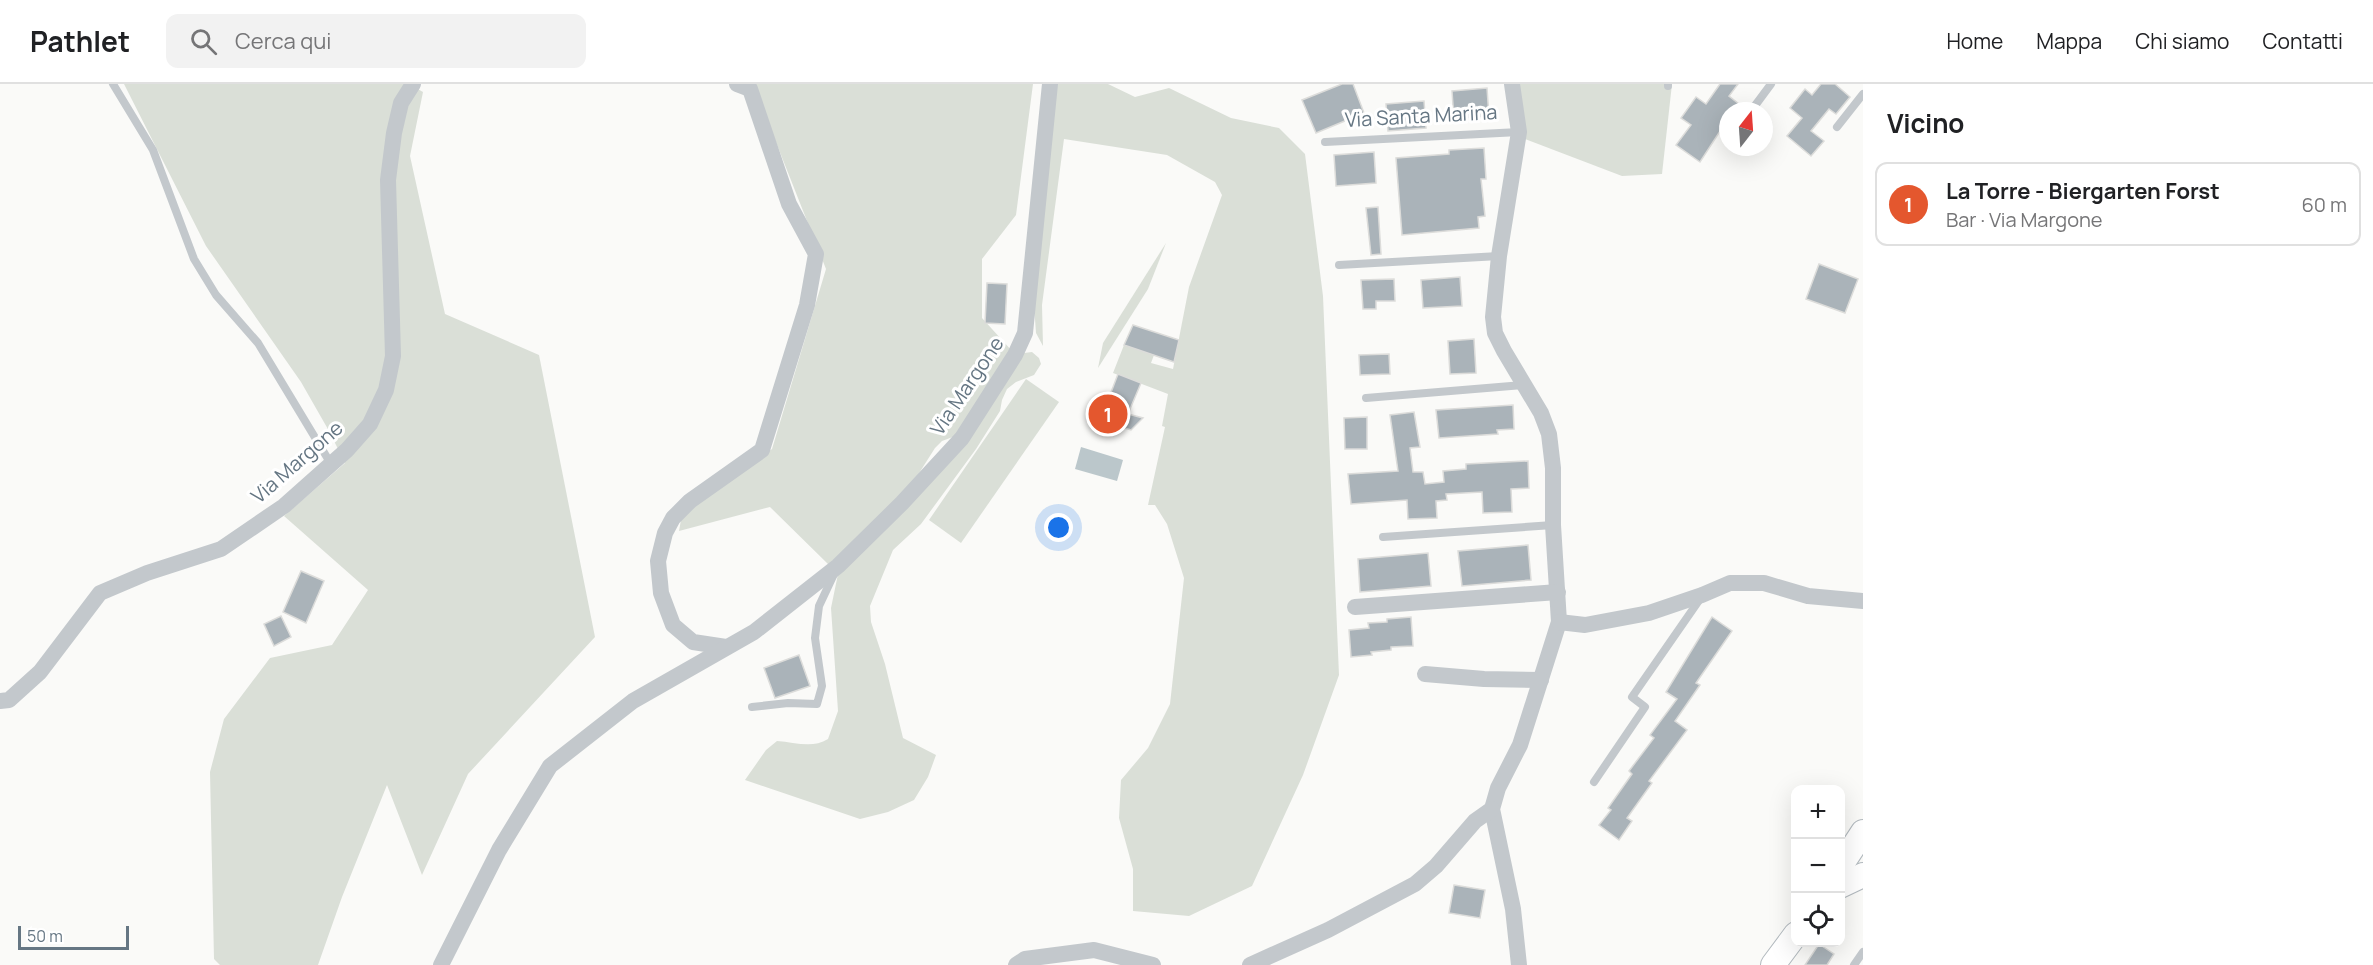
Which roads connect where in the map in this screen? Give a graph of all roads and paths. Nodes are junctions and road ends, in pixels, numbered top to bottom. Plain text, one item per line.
1 (113, 84) edge
2 (413, 84) edge
3 (737, 84) edge
4 (1050, 84) edge
5 (1512, 84) edge
6 (1771, 84) edge
7 (1863, 94) edge
8 (1758, 102) edge
9 (1837, 127) dead end
10 (1518, 132) junction
11 (1325, 142) dead end
12 (1500, 256) junction
13 (1339, 265) dead end
14 (1523, 385) junction
15 (1366, 398) dead end
16 (332, 464) junction
17 (1553, 525) junction
18 (1383, 537) dead end
19 (838, 566) junction
20 (1558, 592) junction
21 (1702, 595) junction
22 (1863, 601) edge
23 (1355, 607) dead end
24 (1559, 622) junction
25 (726, 647) junction
26 (1425, 674) dead end
27 (1540, 680) junction
28 (0, 701) edge
29 (752, 707) dead end
30 (1594, 782) dead end
31 (1492, 809) junction
32 (1863, 832) edge
33 (1845, 859) edge
34 (1863, 875) edge
35 (1845, 884) edge
36 (1791, 941) edge
37 (1863, 952) edge
38 (441, 965) edge
39 (1016, 965) edge
40 (1153, 965) edge
41 (1250, 965) edge
42 (1519, 965) edge
43 (1773, 965) edge
44 (1854, 965) edge

1 - 16 lane
2 - 16 street, Via Margone
3 - 25 street
4 - 19 street, Via Margone
5 - 10 street, Via Santa Marina
6 - 8 lane
7 - 9 lane
10 - 11 lane, Via Santa Marina
10 - 12 street, Via Santa Marina
12 - 13 lane
12 - 14 street, Via Santa Marina
14 - 15 lane
14 - 17 street, Via Santa Marina
16 - 28 street, Via Margone
17 - 18 lane
17 - 20 street, Via Santa Marina
19 - 25 street, Via Margone
19 - 29 lane
20 - 23 street
20 - 24 street, Via Santa Marina
21 - 22 street
21 - 24 street
21 - 30 lane
24 - 27 street, Via Santa Marina
25 - 38 street, Via Margone
26 - 27 street
27 - 31 street, Via Santa Marina
31 - 41 street
31 - 42 street
32 - 33 main road
34 - 35 main road
36 - 43 main road
37 - 44 lane
39 - 40 street

